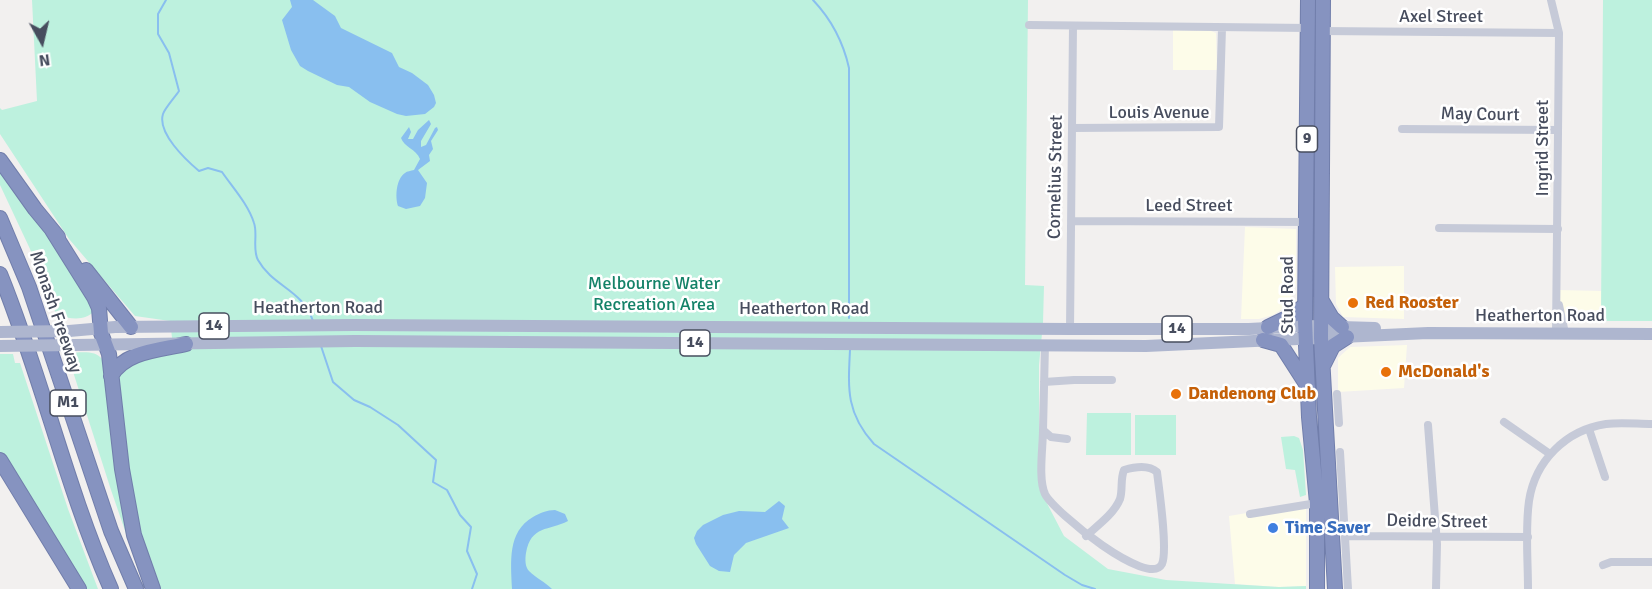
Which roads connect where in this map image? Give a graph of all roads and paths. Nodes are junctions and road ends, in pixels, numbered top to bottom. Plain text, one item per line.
1 (1308, 0) edge
2 (1323, 0) edge
3 (1551, 0) edge
4 (1029, 25) dead end
5 (1073, 26) junction
6 (1307, 27) junction
7 (1221, 28) junction
8 (1323, 32) junction
9 (1559, 33) junction
10 (1072, 128) junction
11 (1402, 129) dead end
12 (1558, 130) junction
13 (0, 160) edge
14 (0, 218) edge
15 (1071, 220) junction
16 (1307, 222) junction
17 (1439, 228) dead end
18 (1558, 229) junction
19 (52, 230) junction
20 (0, 274) edge
21 (1321, 299) junction
22 (1305, 305) junction
23 (131, 327) junction
24 (1045, 328) junction
25 (100, 329) junction
26 (1070, 329) junction
27 (0, 332) edge
28 (1306, 332) junction
29 (1321, 332) junction
30 (1345, 332) junction
31 (1560, 333) junction
32 (1266, 334) junction
33 (1652, 334) edge
34 (186, 344) junction
35 (106, 345) junction
36 (1045, 345) junction
37 (1070, 345) junction
38 (0, 346) edge
39 (1323, 366) junction
40 (111, 376) junction
41 (1112, 380) dead end
42 (1044, 382) junction
43 (1308, 387) junction
44 (1337, 394) dead end
45 (1332, 409) junction
46 (1504, 422) dead end
47 (1339, 423) dead end
48 (1652, 424) edge
49 (1428, 425) dead end
50 (1589, 429) junction
51 (1043, 430) junction
52 (1067, 439) dead end
53 (1340, 452) dead end
54 (1550, 454) junction
55 (0, 460) edge
56 (1605, 477) dead end
57 (1317, 503) junction
58 (1250, 514) dead end
59 (1086, 536) junction
60 (1346, 536) junction
61 (1528, 537) junction
62 (1436, 538) junction
63 (1652, 562) edge
64 (1603, 565) dead end
65 (79, 589) edge
66 (111, 589) edge
67 (136, 589) edge
68 (153, 589) edge
69 (1317, 589) edge
70 (1335, 589) edge
71 (1348, 589) edge
72 (1436, 589) edge
73 (1528, 589) edge

1 - 6 highway, Stud Road / 9
2 - 8 highway, Stud Road / 9
3 - 9 street, Ingrid Street
4 - 5 street, Axel Street
5 - 7 street, Axel Street
5 - 10 street, Cornelius Street
6 - 7 street, Axel Street
6 - 8 street, Axel Street
6 - 16 highway, Stud Road / 9
7 - 10 street, Louis Avenue
8 - 9 street, Axel Street
8 - 21 highway, Stud Road / 9
9 - 12 street, Ingrid Street
10 - 15 street, Cornelius Street
11 - 12 street, May Court
12 - 18 street, Ingrid Street
13 - 19 highway
14 - 67 highway, Monash Freeway / M1
15 - 16 street, Leed Street
15 - 26 street, Cornelius Street
16 - 22 highway, Stud Road / 9
17 - 18 street
18 - 31 street, Ingrid Street
19 - 23 highway
19 - 25 highway
20 - 66 highway, Monash Freeway / M1
21 - 29 highway, Stud Road / 9
21 - 30 highway
22 - 28 highway, Stud Road / 9
22 - 32 highway
23 - 24 main road, Heatherton Road / 14
23 - 25 main road, Heatherton Road / 14
24 - 26 main road, Heatherton Road / 14
24 - 36 main road
25 - 27 main road, Heatherton Road / 14, bridge
25 - 35 highway
26 - 32 main road, Heatherton Road / 14
26 - 37 main road
28 - 29 main road, Heatherton Road / 14
28 - 32 main road, Heatherton Road / 14
28 - 43 highway, Stud Road / 9
29 - 30 main road, Heatherton Road / 14
29 - 39 highway, Stud Road / 9
30 - 31 main road, Heatherton Road / 14
30 - 39 highway
31 - 33 main road, Heatherton Road / 14
32 - 37 main road, Heatherton Road / 14
32 - 43 highway
34 - 35 main road, Heatherton Road / 14
34 - 36 main road, Heatherton Road / 14
34 - 40 highway
35 - 38 main road, Heatherton Road / 14, bridge
35 - 40 highway
36 - 37 main road, Heatherton Road / 14
36 - 42 street
39 - 45 highway, Stud Road / 9
40 - 68 highway
41 - 42 street
42 - 51 street
43 - 57 highway, Stud Road / 9
44 - 45 street
45 - 47 street
45 - 70 highway, Stud Road / 9
46 - 54 street
48 - 50 street
49 - 62 street
50 - 54 street
50 - 56 street
51 - 52 street
51 - 59 street
53 - 60 street
54 - 61 street
55 - 65 highway
57 - 58 street
57 - 69 highway, Stud Road / 9
59 - 59 street
60 - 62 street, Deidre Street
60 - 71 street
61 - 62 street, Deidre Street
61 - 73 street
62 - 72 street
63 - 64 street

